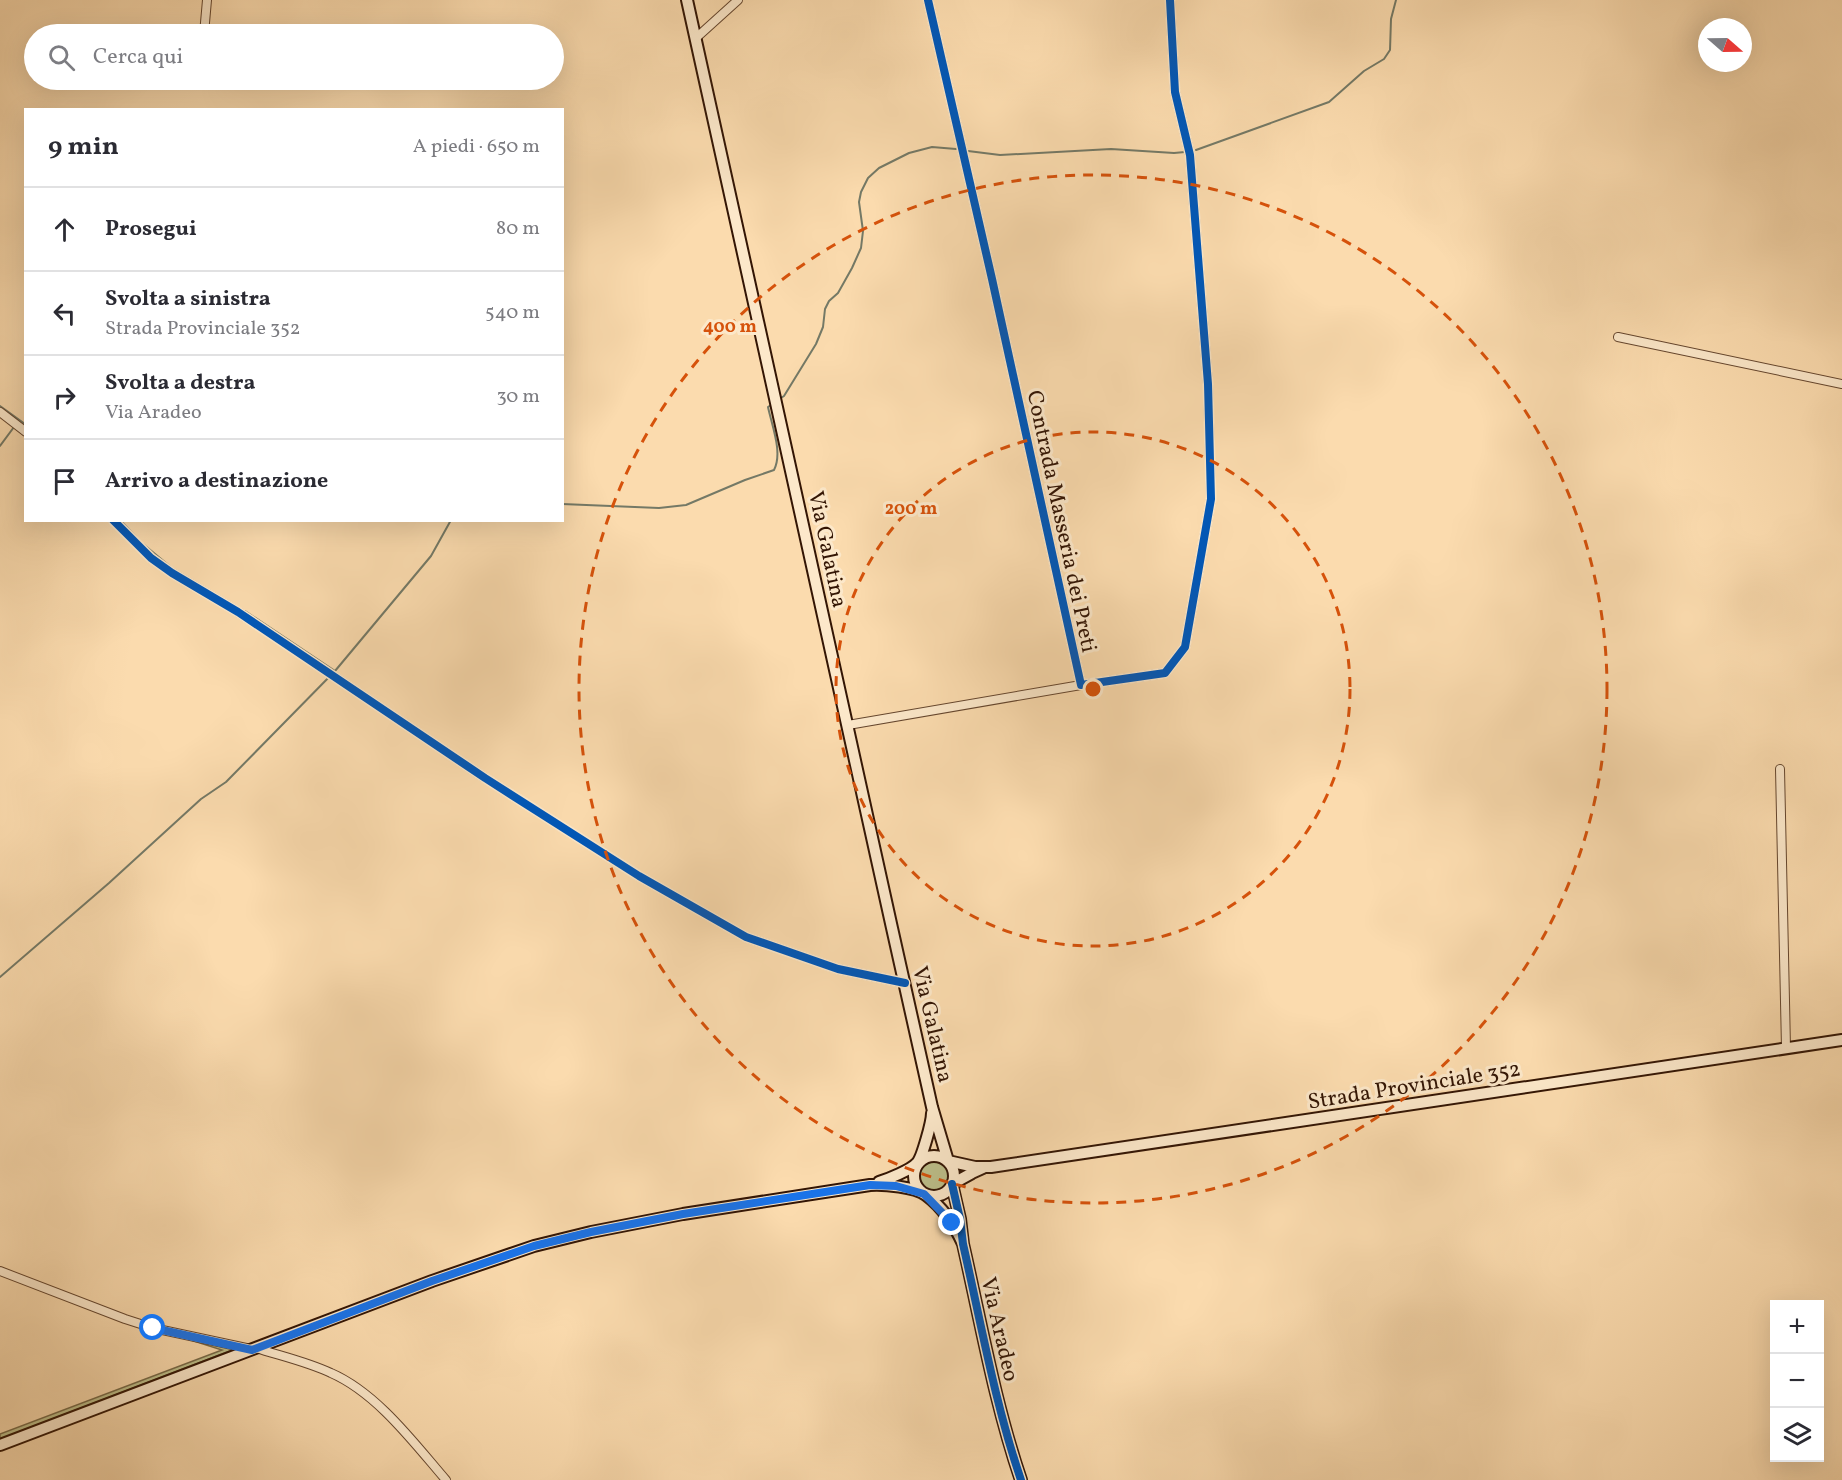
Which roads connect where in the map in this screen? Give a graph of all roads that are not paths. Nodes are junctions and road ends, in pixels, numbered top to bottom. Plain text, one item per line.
1 (207, 0) edge
2 (687, 0) edge
3 (738, 0) edge
4 (928, 0) edge
5 (1170, 0) edge
6 (205, 24) edge
7 (696, 39) junction
8 (1618, 337) dead end
9 (1842, 384) edge
10 (0, 412) edge
11 (24, 430) edge
12 (115, 522) edge
13 (1081, 685) junction
14 (848, 725) junction
15 (1780, 769) dead end
16 (905, 983) junction
17 (1842, 1040) edge
18 (1786, 1048) junction
19 (932, 1107) junction
20 (948, 1161) junction
21 (918, 1162) junction
22 (991, 1167) junction
23 (952, 1184) junction
24 (870, 1185) junction
25 (924, 1194) junction
26 (963, 1245) junction
27 (0, 1271) edge
28 (254, 1349) junction
29 (0, 1445) edge
30 (446, 1480) edge
31 (1021, 1480) edge

1 - 6 street
2 - 7 main road, Via Galatina
3 - 7 street
4 - 13 street, Contrada Masseria dei Preti
5 - 13 street, Contrada Masseria dei Preti
7 - 14 main road, Via Galatina
8 - 9 street
10 - 11 street
12 - 16 street
13 - 14 street
14 - 16 main road, Via Galatina
15 - 18 street
16 - 19 main road, Via Galatina
17 - 18 main road, Strada Provinciale 352
18 - 22 main road, Strada Provinciale 352
19 - 20 main road, Via Galatina
19 - 21 main road, Via Galatina
20 - 21 main road
20 - 22 main road, Strada Provinciale 352
20 - 23 main road
21 - 24 main road
21 - 25 main road
22 - 23 main road, Strada Provinciale 352
23 - 25 main road
23 - 26 main road, Via Aradeo
24 - 25 main road
24 - 28 main road
25 - 26 main road, Via Aradeo
26 - 31 main road, Via Aradeo
27 - 28 street
28 - 29 main road
28 - 30 street

